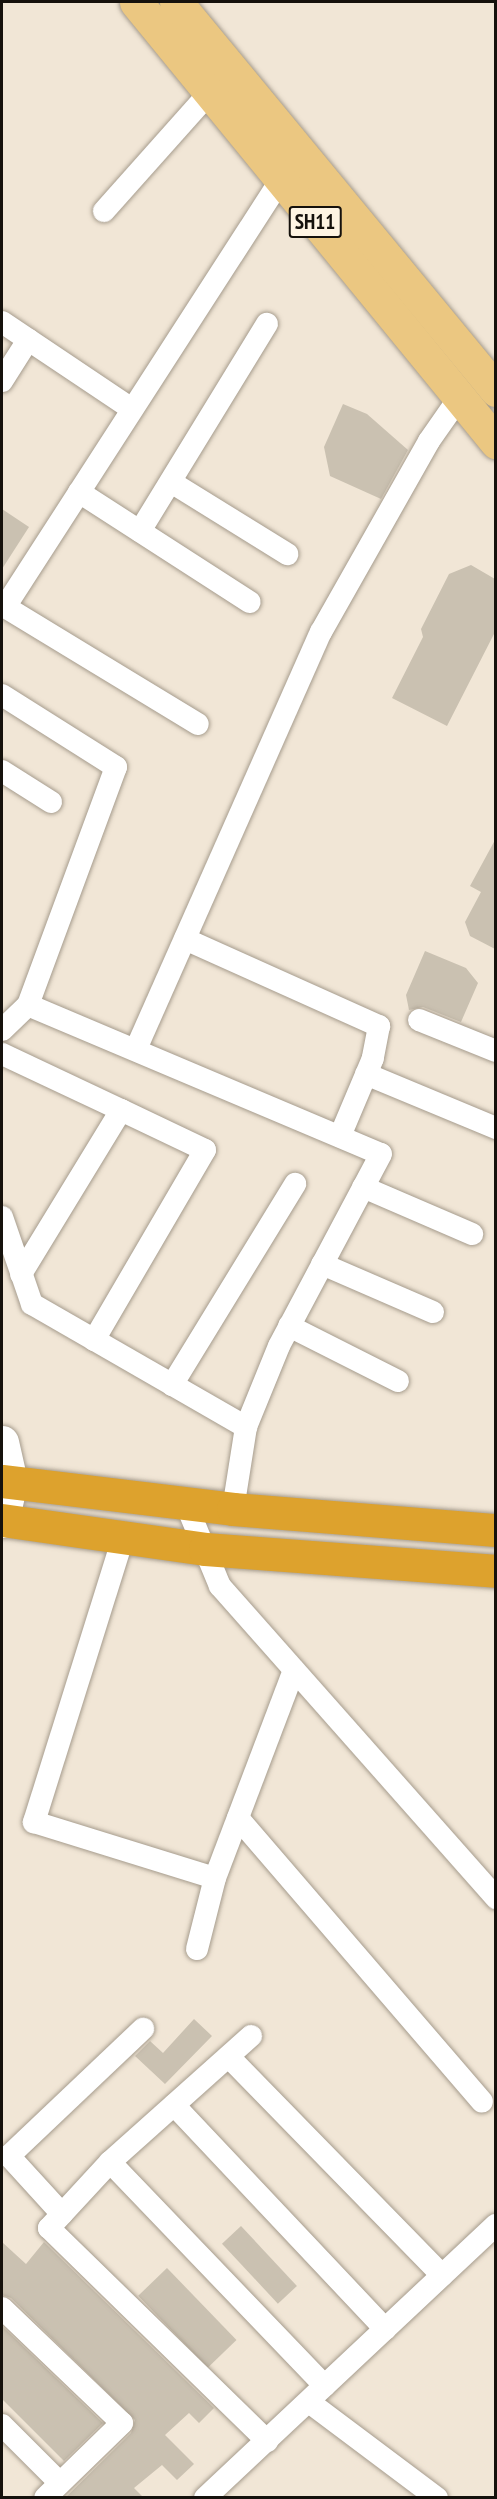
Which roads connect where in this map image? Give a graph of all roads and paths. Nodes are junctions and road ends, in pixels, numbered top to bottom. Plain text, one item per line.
1 (136, 2) edge
2 (176, 2) edge
3 (209, 93) junction
4 (280, 181) junction
5 (104, 211) dead end
6 (2, 322) edge
7 (267, 324) dead end
8 (28, 340) junction
9 (2, 381) edge
10 (495, 390) edge
11 (459, 398) junction
12 (132, 409) junction
13 (495, 442) edge
14 (171, 482) junction
15 (79, 492) junction
16 (140, 531) junction
17 (288, 554) dead end
18 (250, 602) dead end
19 (3, 606) edge
20 (2, 695) edge
21 (198, 724) dead end
22 (2, 773) edge
23 (51, 802) dead end
24 (185, 939) junction
25 (28, 1005) junction
26 (419, 1020) dead end
27 (2, 1030) edge
28 (136, 1049) junction
29 (495, 1051) edge
30 (2, 1054) edge
31 (366, 1074) junction
32 (121, 1110) junction
33 (495, 1128) edge
34 (340, 1136) junction
35 (295, 1184) dead end
36 (363, 1187) junction
37 (2, 1216) edge
38 (472, 1234) dead end
39 (322, 1264) junction
40 (21, 1274) junction
41 (434, 1312) dead end
42 (290, 1326) junction
43 (94, 1340) junction
44 (398, 1382) dead end
45 (172, 1385) junction
46 (246, 1427) junction
47 (2, 1442) edge
48 (6, 1481) edge
49 (186, 1504) junction
50 (233, 1509) junction
51 (2, 1521) edge
52 (495, 1530) edge
53 (123, 1538) junction
54 (205, 1549) junction
55 (495, 1571) edge
56 (294, 1670) junction
57 (238, 1818) junction
58 (215, 1878) junction
59 (495, 1898) edge
60 (197, 1949) dead end
61 (143, 2029) dead end
62 (251, 2036) dead end
63 (229, 2056) junction
64 (482, 2102) dead end
65 (174, 2105) junction
66 (110, 2162) junction
67 (62, 2214) junction
68 (495, 2225) edge
69 (442, 2275) junction
70 (2, 2308) edge
71 (385, 2329) junction
72 (325, 2386) junction
73 (309, 2402) junction
74 (2, 2425) edge
75 (267, 2441) junction
76 (52, 2490) edge
77 (206, 2498) edge
78 (437, 2498) edge

1 - 3 main road, SH11
2 - 10 main road, SH11
3 - 4 main road, SH11
3 - 5 street
4 - 11 main road, SH11
4 - 12 street
6 - 8 street
7 - 14 street
8 - 9 street
8 - 12 street
11 - 13 main road, SH11
11 - 24 street
12 - 15 street
14 - 16 street
14 - 17 street
15 - 16 street
15 - 19 street
16 - 18 street
19 - 21 street
20 - 25 street
22 - 23 street
24 - 28 street
24 - 31 street
25 - 27 street
25 - 28 street
26 - 29 street
28 - 34 street
30 - 32 street
31 - 33 street
31 - 34 street
32 - 40 street
32 - 43 street
34 - 36 street
35 - 45 street
36 - 38 street
36 - 39 street
37 - 40 street
39 - 41 street
39 - 42 street
40 - 43 street
42 - 44 street
42 - 46 street
43 - 45 street
45 - 46 street
46 - 50 street
47 - 48 street
48 - 49 highway
48 - 51 street
49 - 50 highway
49 - 54 street
50 - 52 highway
51 - 53 highway
53 - 54 highway
53 - 58 street
54 - 55 highway
54 - 56 street
56 - 57 street
56 - 59 street
57 - 58 street
57 - 64 street
58 - 60 street
61 - 67 street
62 - 63 street
63 - 65 street
63 - 69 street
65 - 66 street
65 - 71 street
66 - 67 street
66 - 72 street
67 - 75 street
68 - 69 street
69 - 71 street
70 - 76 street
71 - 72 street
72 - 73 street
73 - 75 street
73 - 78 street
74 - 76 street
75 - 77 street

